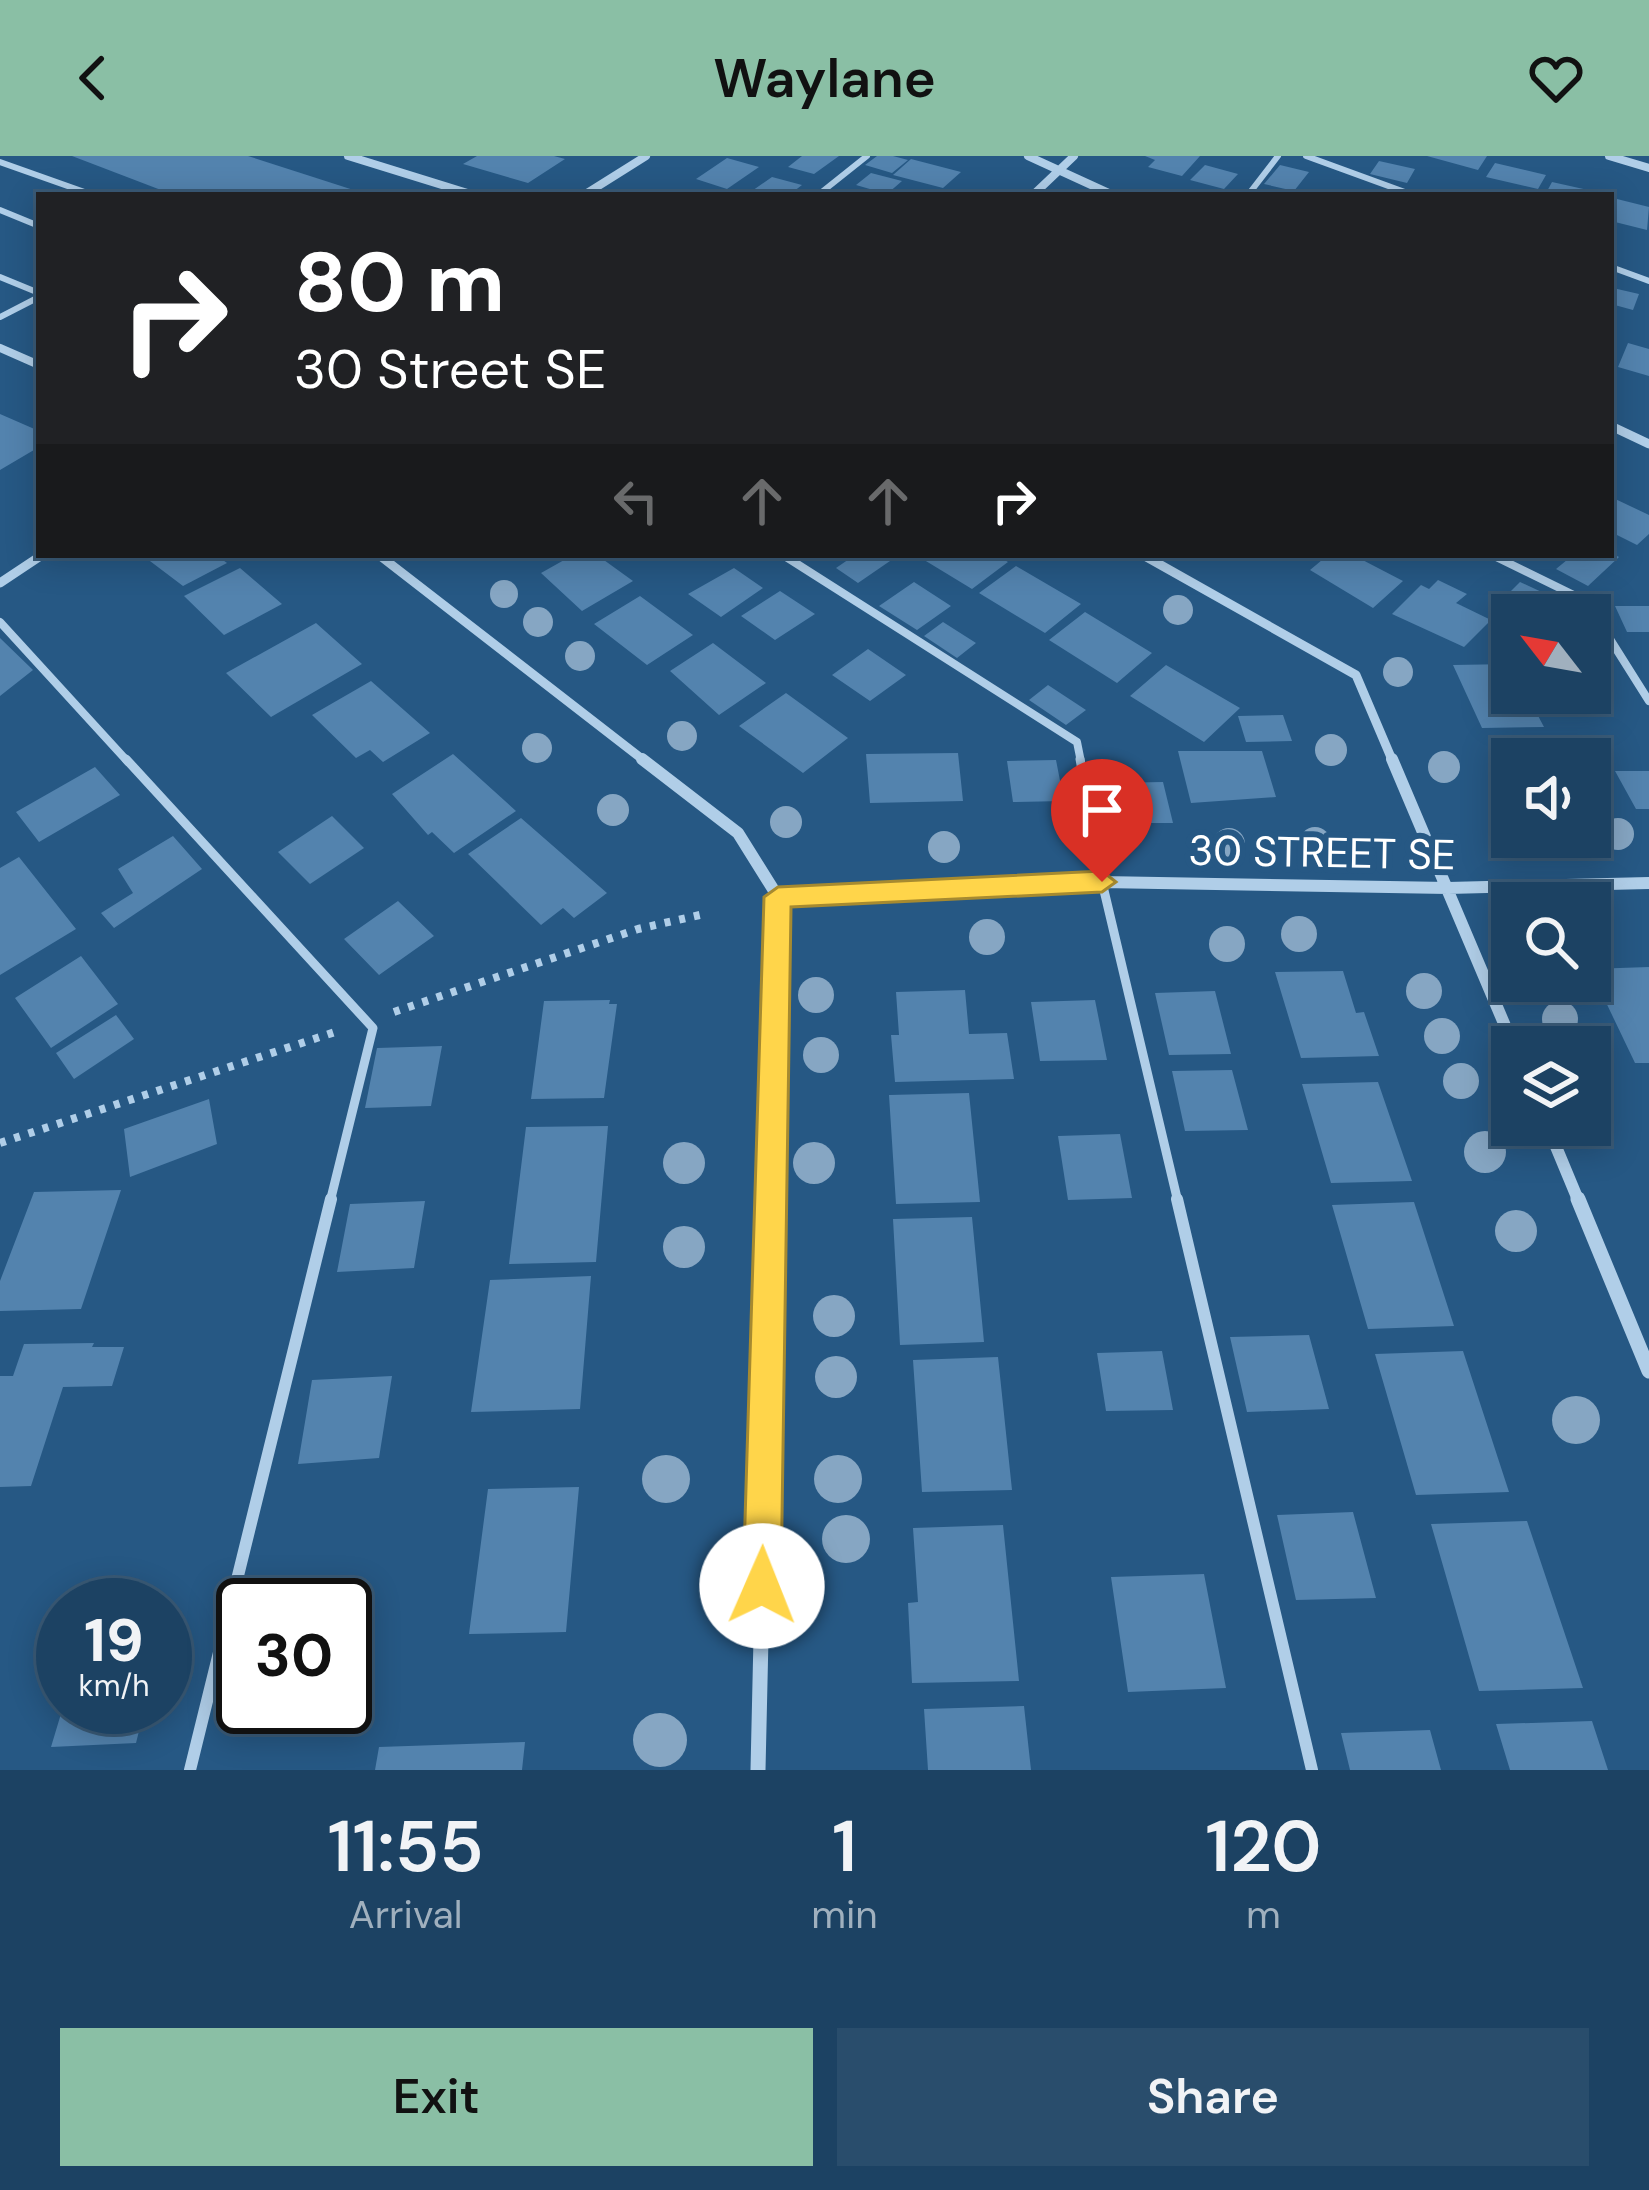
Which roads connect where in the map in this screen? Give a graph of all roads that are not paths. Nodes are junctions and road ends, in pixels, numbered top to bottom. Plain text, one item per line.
1 (348, 156) edge
2 (646, 156) edge
3 (867, 156) edge
4 (1028, 156) edge
5 (1074, 156) edge
6 (1278, 156) edge
7 (1306, 156) edge
8 (1609, 156) edge
9 (0, 162) edge
10 (1649, 168) edge
11 (1059, 170) junction
12 (85, 192) edge
13 (463, 192) edge
14 (589, 192) edge
15 (822, 192) edge
16 (1036, 192) edge
17 (1107, 192) edge
18 (1250, 192) edge
19 (1405, 192) edge
20 (0, 210) edge
21 (36, 225) edge
22 (1614, 268) edge
23 (0, 277) edge
24 (1649, 281) edge
25 (36, 294) edge
26 (36, 297) edge
27 (0, 317) edge
28 (0, 348) edge
29 (36, 364) edge
30 (1614, 427) edge
31 (1649, 444) edge
32 (38, 558) edge
33 (383, 558) edge
34 (787, 558) edge
35 (1148, 558) edge
36 (1498, 558) edge
37 (0, 583) edge
38 (0, 622) edge
39 (1649, 700) edge
40 (1102, 882) junction
41 (1649, 883) edge
42 (1448, 888) junction
43 (778, 897) junction
44 (1505, 1026) edge
45 (1556, 1146) edge
46 (1649, 1371) edge
47 (190, 1770) edge
48 (758, 1770) edge
49 (1312, 1770) edge

1 - 13 street
2 - 14 street
3 - 15 lane
4 - 11 street
5 - 11 street
6 - 18 lane
7 - 19 lane
8 - 10 street
9 - 12 lane
11 - 16 street
11 - 17 street
20 - 21 lane
22 - 24 lane
23 - 25 lane
26 - 27 lane
28 - 29 street
30 - 31 street
32 - 37 street
33 - 43 street
34 - 40 lane
35 - 42 street
36 - 39 lane
38 - 47 lane
40 - 42 street, 30 STREET SE
40 - 43 street, 30 STREET SE
40 - 49 lane
41 - 42 street, 30 STREET SE
42 - 44 street
43 - 48 street
45 - 46 street

